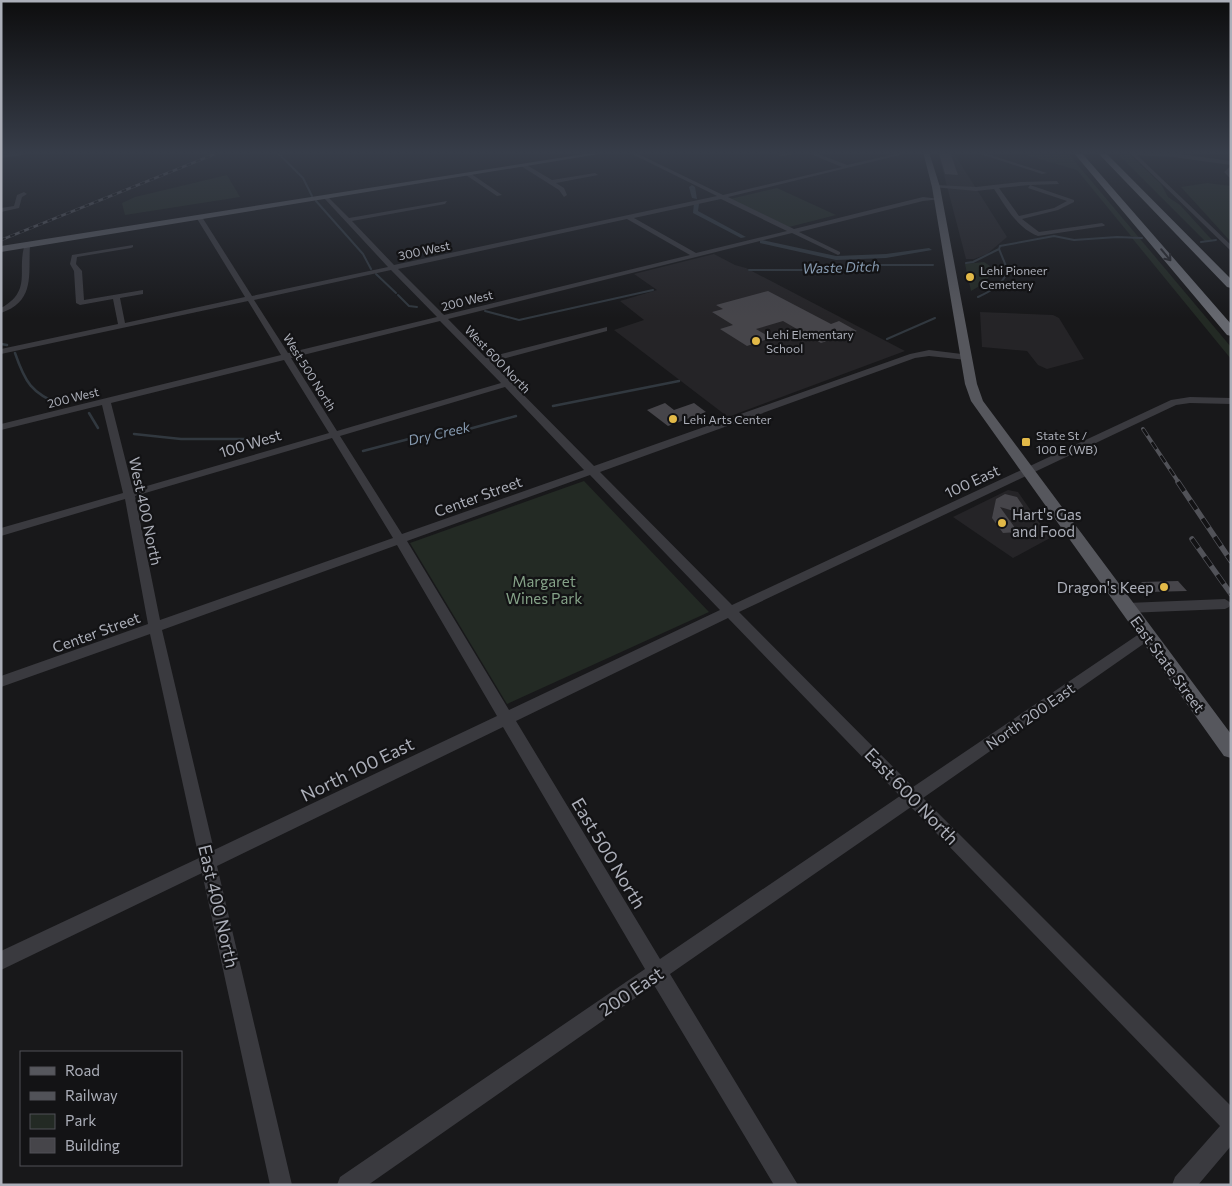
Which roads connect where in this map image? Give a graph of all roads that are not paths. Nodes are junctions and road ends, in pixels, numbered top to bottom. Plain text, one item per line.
1 (15, 207) edge
2 (260, 207) edge
3 (336, 207) edge
4 (416, 207) edge
5 (673, 207) edge
6 (742, 207) edge
7 (889, 207) edge
8 (940, 207) edge
9 (1009, 207) edge
10 (1059, 207) edge
11 (1124, 207) edge
12 (1155, 207) edge
13 (1189, 207) edge
14 (1, 210) edge
15 (199, 217) junction
16 (628, 217) junction
17 (1016, 218) junction
18 (348, 220) junction
19 (1102, 225) dead end
20 (791, 231) junction
21 (104, 232) junction
22 (27, 245) junction
23 (131, 246) dead end
24 (1, 249) edge
25 (1231, 249) edge
26 (108, 250) junction
27 (838, 253) dead end
28 (695, 255) junction
29 (393, 268) junction
30 (1231, 285) edge
31 (140, 292) dead end
32 (116, 297) junction
33 (250, 299) junction
34 (1, 311) edge
35 (442, 318) junction
36 (122, 326) junction
37 (604, 329) dead end
38 (1231, 332) edge
39 (1, 352) edge
40 (286, 356) junction
41 (967, 357) junction
42 (485, 361) junction
43 (507, 384) junction
44 (106, 401) junction
45 (1231, 401) edge
46 (1, 427) edge
47 (333, 433) junction
48 (592, 471) junction
49 (1027, 472) junction
50 (129, 494) junction
51 (1, 532) edge
52 (400, 540) junction
53 (1225, 604) dead end
54 (1127, 608) junction
55 (730, 611) junction
56 (155, 627) junction
57 (1147, 635) junction
58 (1, 682) edge
59 (506, 719) junction
60 (1231, 750) edge
61 (913, 797) junction
62 (209, 862) junction
63 (1, 961) edge
64 (658, 973) junction
65 (1231, 1122) edge
66 (1231, 1129) edge
67 (281, 1185) edge
68 (348, 1185) edge
69 (788, 1185) edge
70 (1183, 1185) edge

1 - 14 street
2 - 15 main road
3 - 18 street, West 600 North
4 - 18 street
5 - 16 street, 300 West
6 - 20 street
7 - 20 street, 200 West
8 - 41 main road, East State Street
9 - 17 street
10 - 17 street
11 -> 38 highway
12 - 30 highway
13 - 25 street
15 - 21 main road
15 - 33 street, West 500 North
16 - 28 street
16 - 29 street, 300 West
17 - 19 street
18 - 29 street, West 600 North
20 - 27 street
20 - 28 street, 200 West
21 - 22 main road
21 - 26 street
22 - 24 main road
22 - 34 street
23 - 26 street
26 - 32 street
28 - 35 street, 200 West
29 - 33 street, 300 West
29 - 35 street, West 600 North
31 - 32 street
32 - 36 street
33 - 36 street, 300 West
33 - 40 street, West 500 North
35 - 40 street, 200 West
35 - 42 street, West 600 North
36 - 39 street, 300 West
37 - 42 street
40 - 44 street, 200 West
40 - 47 street, West 500 North
41 - 48 street, Center Street
41 - 49 main road, East State Street
42 - 43 street, West 600 North
43 - 47 street, 100 West
43 - 48 street, West 600 North
44 - 46 street, 200 West
44 - 50 street, West 400 North
45 - 49 street, 100 East
47 - 50 street, 100 West
47 - 52 street, West 500 North
48 - 52 street, Center Street
48 - 55 street, East 600 North
49 - 54 main road, East State Street
49 - 55 street, 100 East
50 - 51 street, 100 West
50 - 56 street, West 400 North
52 - 56 street, Center Street
52 - 59 street, East 500 North
53 - 54 street
54 - 57 main road, East State Street
55 - 59 street, North 100 East
55 - 61 street, East 600 North
56 - 58 street, Center Street
56 - 62 street, East 400 North
57 - 60 main road, East State Street
57 - 61 street, North 200 East
59 - 62 street, North 100 East
59 - 64 street, East 500 North
61 - 64 street, 200 East
61 - 65 street, East 600 North
62 - 63 street, North 100 East
62 - 67 street, East 400 North
64 - 68 street, 200 East
64 - 69 street, East 500 North
66 - 70 street

